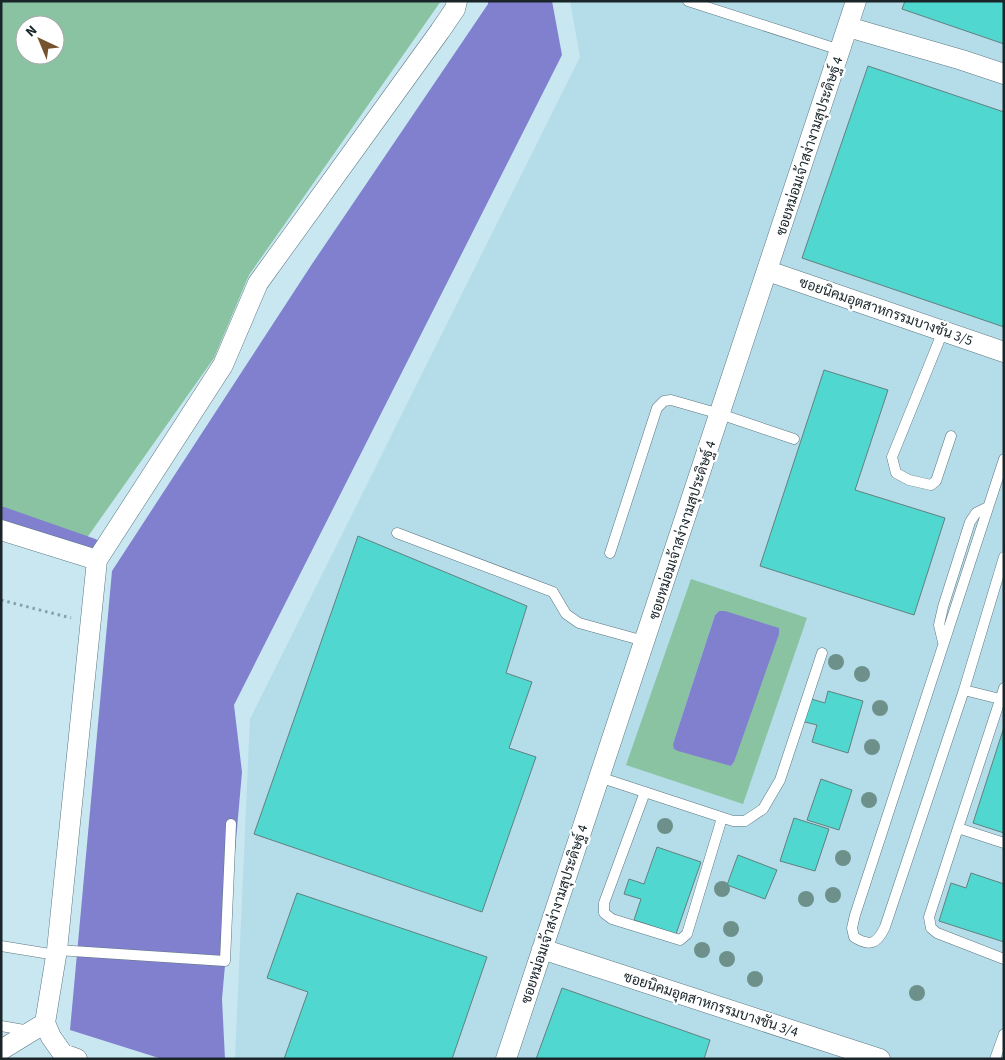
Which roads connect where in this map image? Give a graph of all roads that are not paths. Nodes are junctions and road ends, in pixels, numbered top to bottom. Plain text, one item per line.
1 (457, 1) edge
2 (688, 1) edge
3 (856, 1) edge
4 (848, 26) junction
5 (840, 50) junction
6 (1004, 74) edge
7 (768, 271) junction
8 (943, 331) junction
9 (1004, 352) edge
10 (720, 414) junction
11 (951, 436) dead end
12 (794, 439) dead end
13 (1004, 459) edge
14 (1, 530) edge
15 (397, 533) dead end
16 (610, 552) dead end
17 (1004, 556) edge
18 (97, 560) junction
19 (644, 641) junction
20 (822, 653) dead end
21 (1004, 688) edge
22 (964, 690) junction
23 (1000, 699) junction
24 (599, 777) junction
25 (645, 792) junction
26 (722, 818) junction
27 (231, 824) dead end
28 (958, 828) junction
29 (1004, 843) edge
30 (1, 946) edge
31 (542, 949) junction
32 (57, 953) junction
33 (1004, 959) edge
34 (1, 1026) edge
35 (38, 1027) junction
36 (1004, 1034) edge
37 (1, 1050) edge
38 (77, 1059) edge
39 (506, 1059) edge
40 (880, 1059) edge
41 (995, 1059) edge

1 - 18 street
2 - 5 lane
3 - 4 street, ซอยหม่อมเจ้าสง่างามสุประดิษฐ์ 4
4 - 5 street, ซอยหม่อมเจ้าสง่างามสุประดิษฐ์ 4
4 - 6 street
5 - 7 street, ซอยหม่อมเจ้าสง่างามสุประดิษฐ์ 4
7 - 8 street, ซอยนิคมอุตสาหกรรมบางชัน 3/5
7 - 10 street, ซอยหม่อมเจ้าสง่างามสุประดิษฐ์ 4
8 - 9 street, ซอยนิคมอุตสาหกรรมบางชัน 3/5
8 - 11 lane
10 - 12 lane
10 - 16 lane
10 - 19 street, ซอยหม่อมเจ้าสง่างามสุประดิษฐ์ 4
13 - 22 lane
14 - 18 street
15 - 19 lane
17 - 22 lane
18 - 32 street
19 - 24 street, ซอยหม่อมเจ้าสง่างามสุประดิษฐ์ 4
20 - 26 lane
21 - 23 lane
22 - 23 lane
23 - 28 lane
24 - 25 lane
24 - 31 street, ซอยหม่อมเจ้าสง่างามสุประดิษฐ์ 4
25 - 26 lane
25 - 26 lane
27 - 32 lane
28 - 29 lane
28 - 33 lane
30 - 32 lane
31 - 39 street, ซอยหม่อมเจ้าสง่างามสุประดิษฐ์ 4
31 - 40 street, ซอยนิคมอุตสาหกรรมบางชัน 3/4
32 - 35 street
34 - 35 lane
35 - 37 street
35 - 38 street
36 - 41 lane

